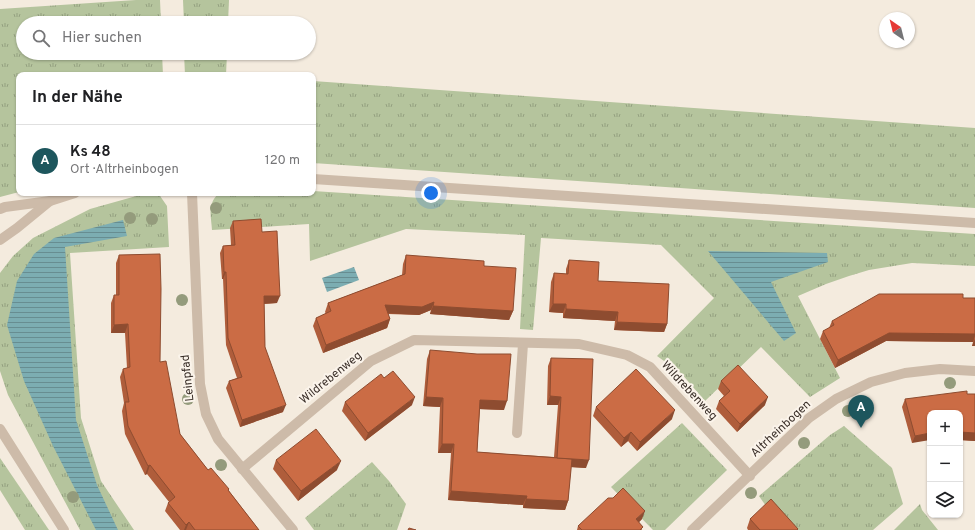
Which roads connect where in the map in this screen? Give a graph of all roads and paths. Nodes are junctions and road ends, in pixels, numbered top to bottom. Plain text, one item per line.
1 (316, 179) edge
2 (66, 196) edge
3 (192, 196) edge
4 (50, 201) junction
5 (0, 209) edge
6 (975, 223) edge
7 (0, 240) edge
8 (523, 344) junction
9 (975, 372) edge
10 (0, 429) edge
11 (518, 433) dead end
12 (242, 468) junction
13 (750, 476) junction
14 (64, 530) edge
15 (293, 530) edge
16 (692, 530) edge

1 - 6 street
2 - 4 street
3 - 12 street, Leinpfad
4 - 5 street
4 - 7 street
8 - 11 street
8 - 12 street, Wildrebenweg
8 - 13 street, Wildrebenweg
9 - 13 street, Altrheinbogen
10 - 14 street
12 - 15 street, Leinpfad
13 - 16 street, Altrheinbogen

